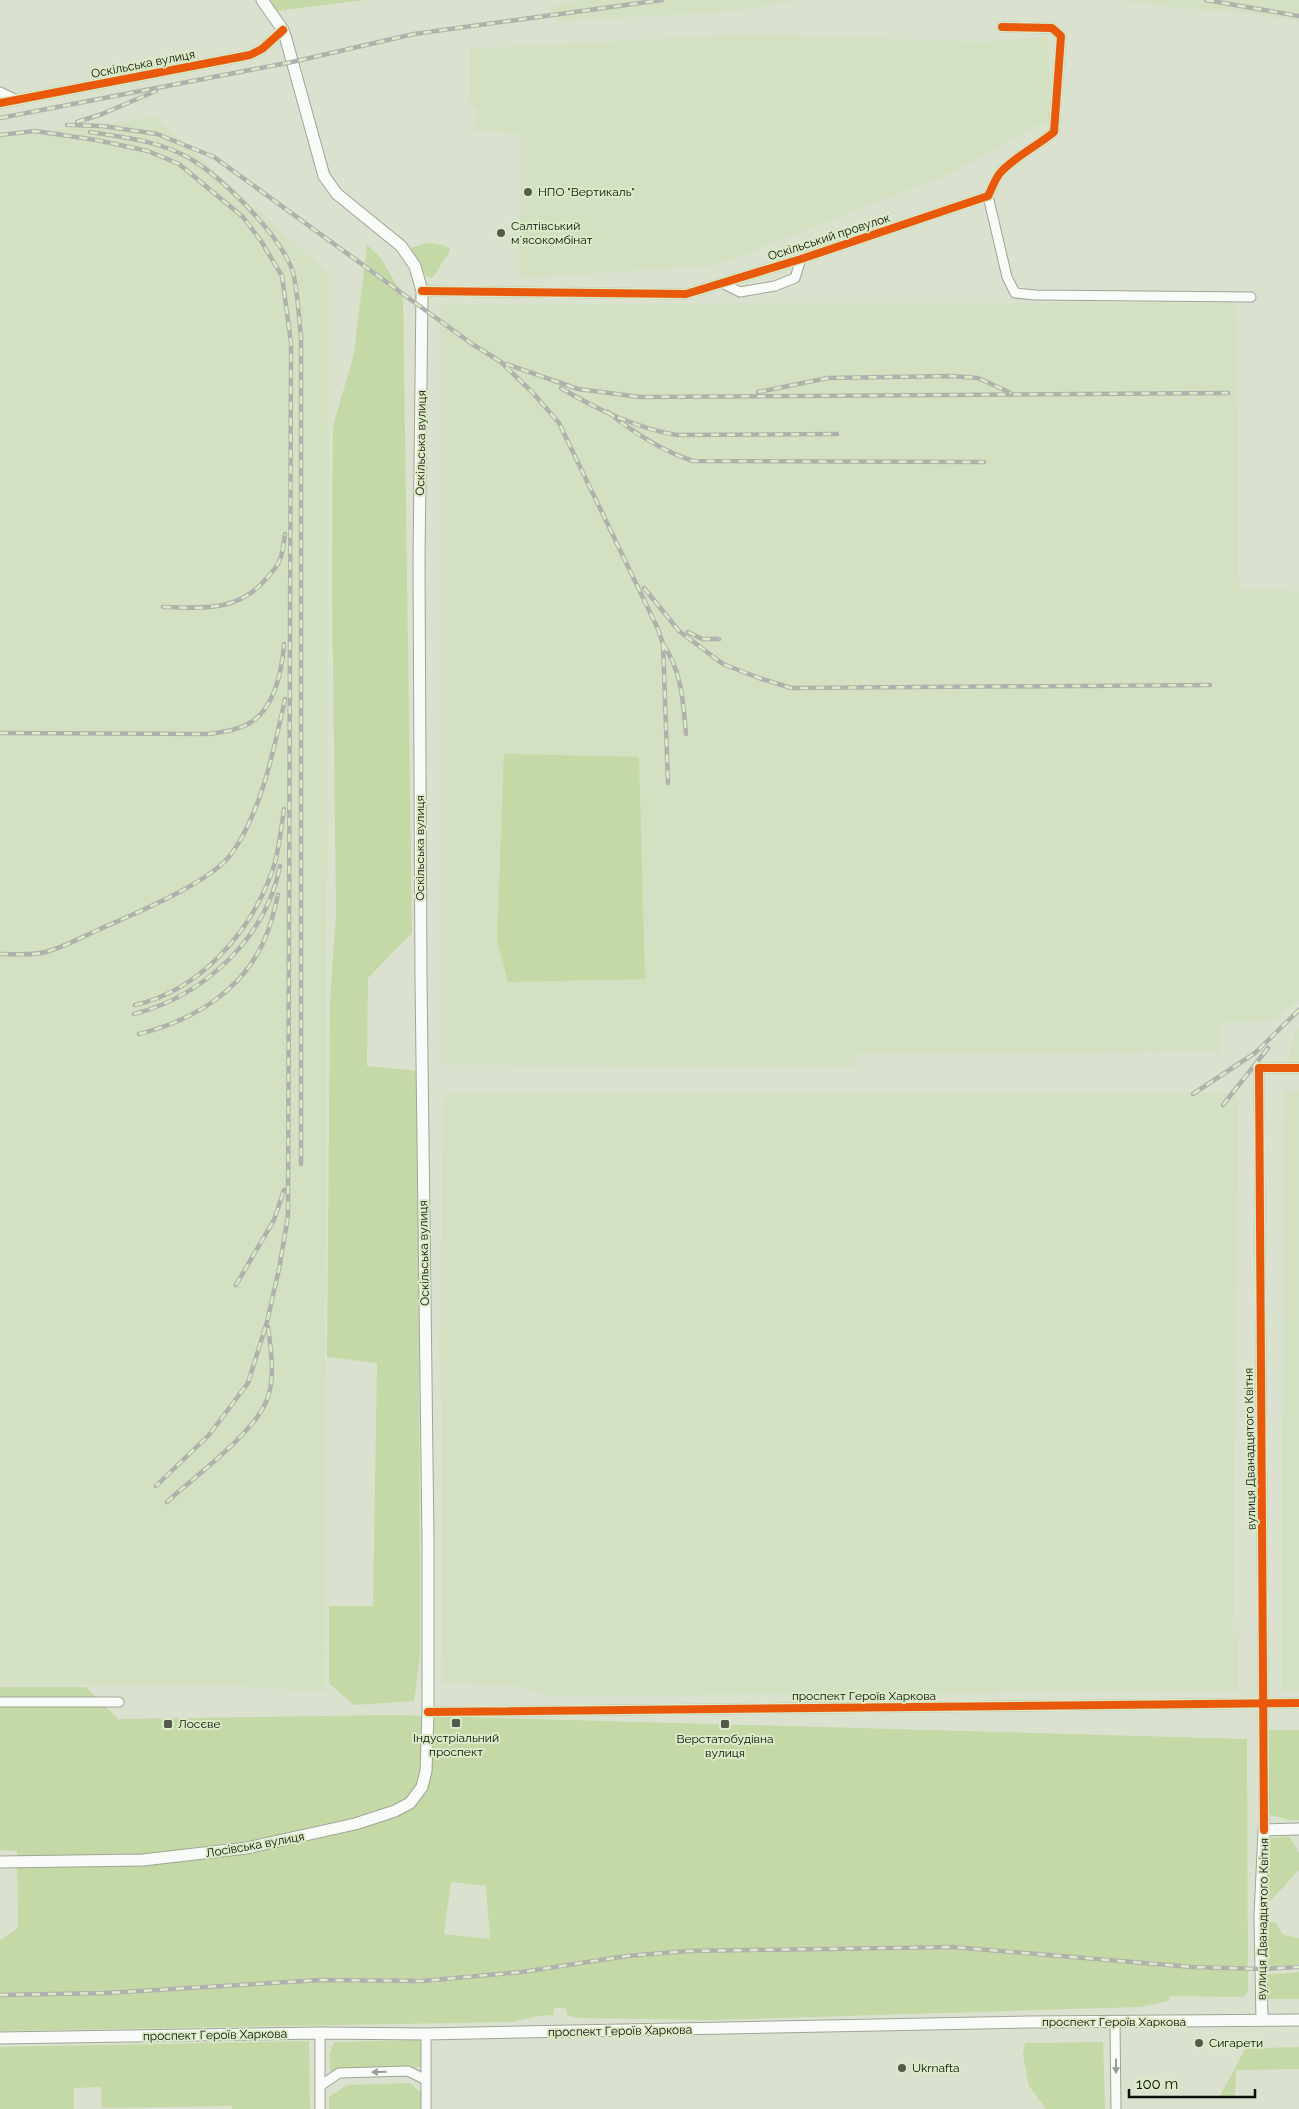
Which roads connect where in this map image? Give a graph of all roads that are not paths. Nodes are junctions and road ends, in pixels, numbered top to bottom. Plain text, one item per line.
1 (262, 0) edge
2 (1002, 27) dead end
3 (283, 30) junction
4 (0, 92) edge
5 (17, 100) junction
6 (0, 104) edge
7 (988, 196) junction
8 (801, 259) junction
9 (724, 284) junction
10 (422, 291) junction
11 (1252, 297) dead end
12 (1299, 1068) edge
13 (0, 1702) edge
14 (119, 1702) dead end
15 (1299, 1703) edge
16 (1264, 1704) junction
17 (428, 1712) junction
18 (1299, 1829) edge
19 (1264, 1830) junction
20 (0, 1862) edge
21 (1262, 2020) junction
22 (1299, 2020) edge
23 (1115, 2022) junction
24 (320, 2033) junction
25 (426, 2034) junction
26 (0, 2038) edge
27 (426, 2080) junction
28 (320, 2086) junction
29 (320, 2109) edge
30 (426, 2109) edge
31 (1116, 2109) edge

1 - 3 main road, Оскільська вулиця
2 - 7 street
3 - 5 street, Оскільська вулиця
3 - 10 main road, Оскільська вулиця
4 - 5 street
5 - 6 street, Оскільська вулиця
7 - 8 street, Оскільський провулок
7 - 11 street
8 - 9 street, Оскільський провулок
8 - 9 street
9 - 10 street, Оскільський провулок
10 - 17 main road, Оскільська вулиця
12 - 16 street, вулиця Дванадцятого Квітня
13 - 14 street
15 - 16 street, проспект Героїв Харкова
16 - 17 street, проспект Героїв Харкова
16 - 19 street, вулиця Дванадцятого Квітня
17 - 20 main road, Лосівська вулиця
18 - 19 main road
19 - 21 main road, вулиця Дванадцятого Квітня
21 - 22 main road, проспект Героїв Харкова
21 - 23 main road, проспект Героїв Харкова
23 - 25 main road, проспект Героїв Харкова
23 -> 31 street
24 - 25 main road, проспект Героїв Харкова
24 - 26 main road, проспект Героїв Харкова
24 - 28 street
25 - 27 street
27 -> 28 street
27 - 30 street
28 - 29 street

